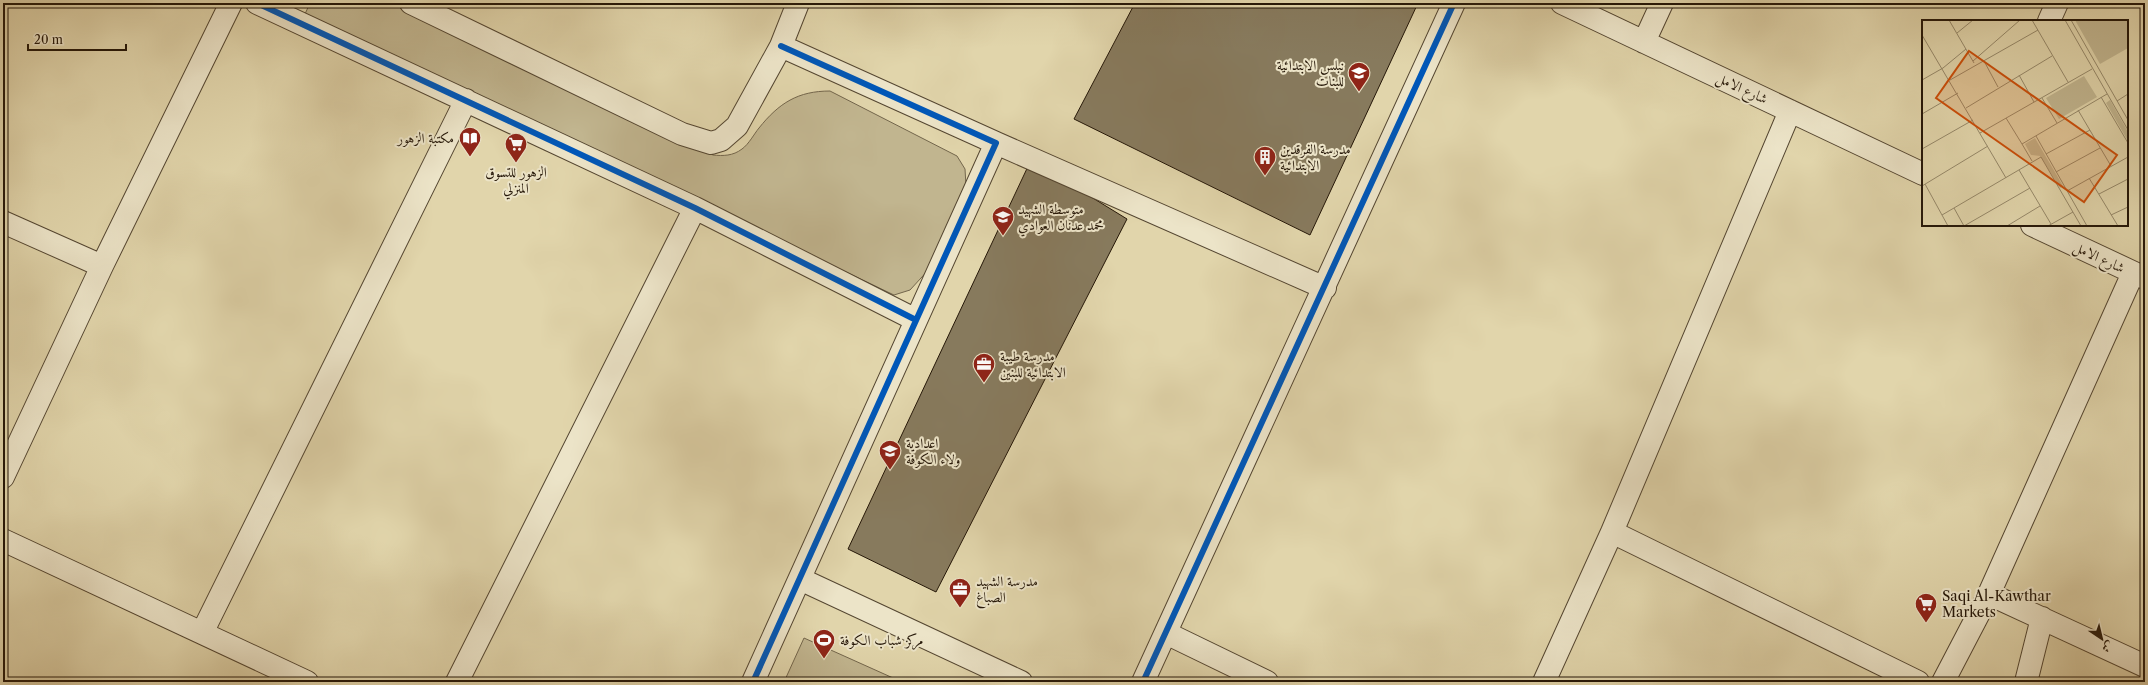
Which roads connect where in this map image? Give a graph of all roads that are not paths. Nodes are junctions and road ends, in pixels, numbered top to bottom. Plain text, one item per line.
1 (231, 3) edge
2 (257, 3) edge
3 (411, 3) edge
4 (798, 3) edge
5 (1454, 3) edge
6 (1562, 3) edge
7 (1662, 3) edge
8 (2057, 3) edge
9 (287, 9) edge
10 (2049, 20) edge
11 (1644, 42) junction
12 (781, 46) junction
13 (466, 100) junction
14 (1790, 111) junction
15 (996, 143) junction
16 (1922, 174) edge
17 (695, 208) junction
18 (3, 222) edge
19 (2034, 226) edge
20 (102, 266) junction
21 (2139, 275) edge
22 (1325, 288) junction
23 (916, 320) junction
24 (3, 477) edge
25 (1612, 532) junction
26 (3, 540) edge
27 (800, 579) junction
28 (1989, 594) junction
29 (2042, 618) junction
30 (202, 633) junction
31 (1166, 633) junction
32 (2145, 666) edge
33 (307, 682) edge
34 (457, 682) edge
35 (753, 682) edge
36 (1021, 682) edge
37 (1143, 682) edge
38 (1266, 682) edge
39 (1544, 682) edge
40 (1918, 682) edge
41 (1943, 682) edge
42 (2026, 682) edge

1 - 20 street
2 - 9 street
3 - 12 street
4 - 12 street
5 - 22 street
6 - 11 street, شارع الامل
7 - 11 street
8 - 10 street
9 - 13 street
11 - 14 street, شارع الامل
12 - 15 street
13 - 17 street
13 - 30 street
14 - 16 street, شارع الامل
14 - 25 street
15 - 22 street
15 - 23 street
17 - 23 street
17 - 34 street
18 - 20 street
19 - 21 street, شارع الامل
20 - 24 street
21 - 28 street
22 - 31 street
23 - 27 street
25 - 39 street
25 - 40 street
26 - 30 street
27 - 35 street
27 - 36 street
28 - 29 street
28 - 41 street
29 - 32 street
29 - 42 street
30 - 33 street
31 - 37 street
31 - 38 street

